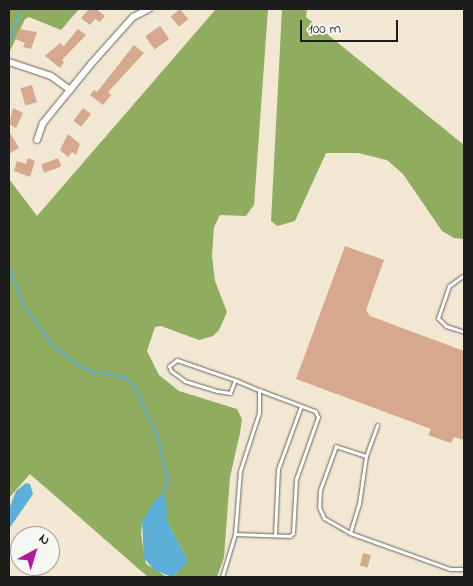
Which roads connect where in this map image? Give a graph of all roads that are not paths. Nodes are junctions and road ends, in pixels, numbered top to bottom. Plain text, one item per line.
1 (149, 9) edge
2 (9, 62) edge
3 (70, 90) junction
4 (37, 140) dead end
5 (464, 275) edge
6 (464, 332) edge
7 (235, 380) junction
8 (259, 390) junction
9 (301, 406) junction
10 (377, 425) dead end
11 (366, 456) junction
12 (350, 533) junction
13 (235, 534) junction
14 (275, 535) junction
15 (464, 570) edge
16 (222, 577) edge

1 - 3 street
2 - 3 street
3 - 4 street
5 - 6 lane
7 - 7 lane
7 - 8 lane
8 - 9 lane
8 - 13 lane
9 - 14 lane
9 - 14 lane
10 - 11 lane
11 - 12 lane
11 - 12 lane
12 - 15 lane
13 - 14 lane
13 - 16 lane

